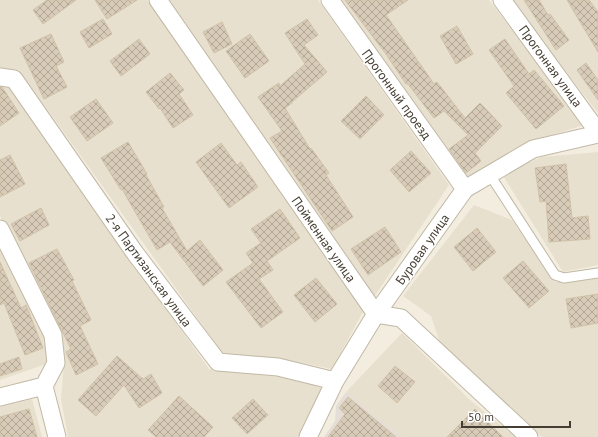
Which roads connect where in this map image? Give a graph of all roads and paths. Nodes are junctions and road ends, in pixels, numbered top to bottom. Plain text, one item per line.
1 (158, 0) edge
2 (330, 0) edge
3 (502, 0) edge
4 (7, 78) edge
5 (598, 133) edge
6 (490, 175) junction
7 (465, 189) junction
8 (0, 229) edge
9 (598, 273) edge
10 (376, 314) junction
11 (335, 381) junction
12 (44, 386) junction
13 (0, 397) edge
14 (57, 437) edge
15 (308, 437) edge
16 (529, 437) edge

1 - 10 street, Пойменная улица
2 - 7 street, Прогонный проезд
3 - 5 street, Прогонная улица
4 - 11 street, 2-я Партизанская улица
5 - 6 street, Буровая улица
6 - 7 street, Буровая улица
6 - 9 lane
7 - 10 street, Буровая улица
8 - 12 street
10 - 11 street, Буровая улица
10 - 16 street
11 - 15 street, Буровая улица
12 - 13 street
12 - 14 street

